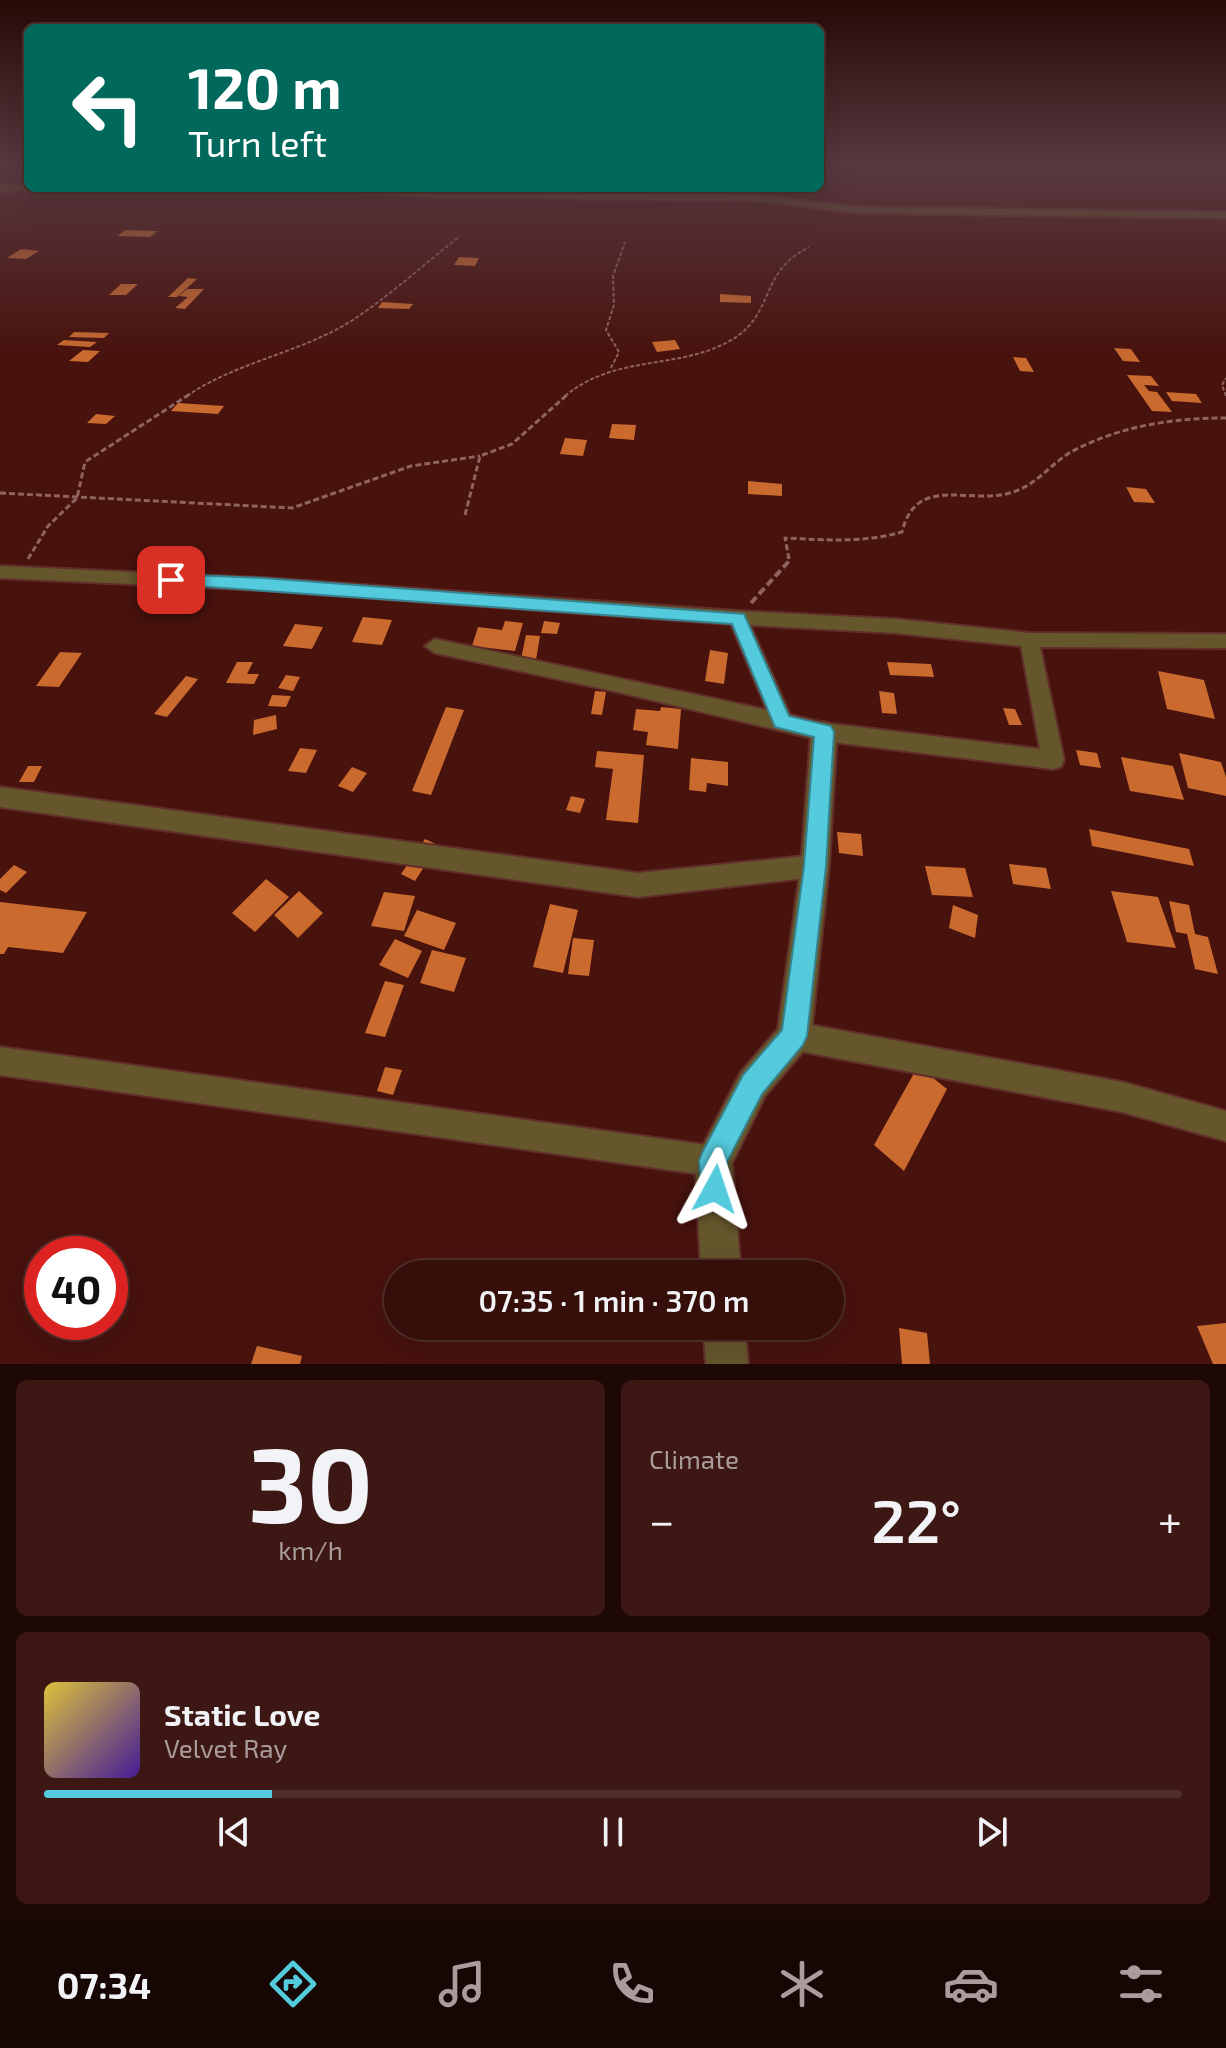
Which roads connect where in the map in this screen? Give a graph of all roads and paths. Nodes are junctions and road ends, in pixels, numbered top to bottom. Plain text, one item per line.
1 (460, 236) dead end
2 (625, 242) dead end
3 (809, 247) dead end
4 (610, 369) junction
5 (1226, 378) edge
6 (1226, 397) edge
7 (1226, 418) edge
8 (480, 456) junction
9 (0, 493) edge
10 (77, 498) junction
11 (465, 515) dead end
12 (10, 573) edge
13 (738, 618) junction
14 (1029, 640) junction
15 (1226, 641) edge
16 (435, 646) dead end
17 (782, 722) junction
18 (824, 732) junction
19 (0, 797) edge
20 (815, 866) junction
21 (794, 1036) junction
22 (0, 1061) edge
23 (1226, 1126) edge
24 (713, 1161) junction
25 (720, 1260) edge
26 (725, 1340) edge
27 (727, 1364) edge

1 - 10 path
2 - 4 path
3 - 4 path
4 - 8 path
5 - 6 path
7 - 13 path
8 - 10 path
8 - 11 path
9 - 10 path
10 - 12 path
12 - 13 street
13 - 14 street
13 - 17 street
14 - 15 street
14 - 18 street
16 - 17 street
17 - 18 street
18 - 20 street
19 - 20 street
20 - 21 street
21 - 23 street
21 - 24 street
22 - 24 street
24 - 25 street
26 - 27 street

